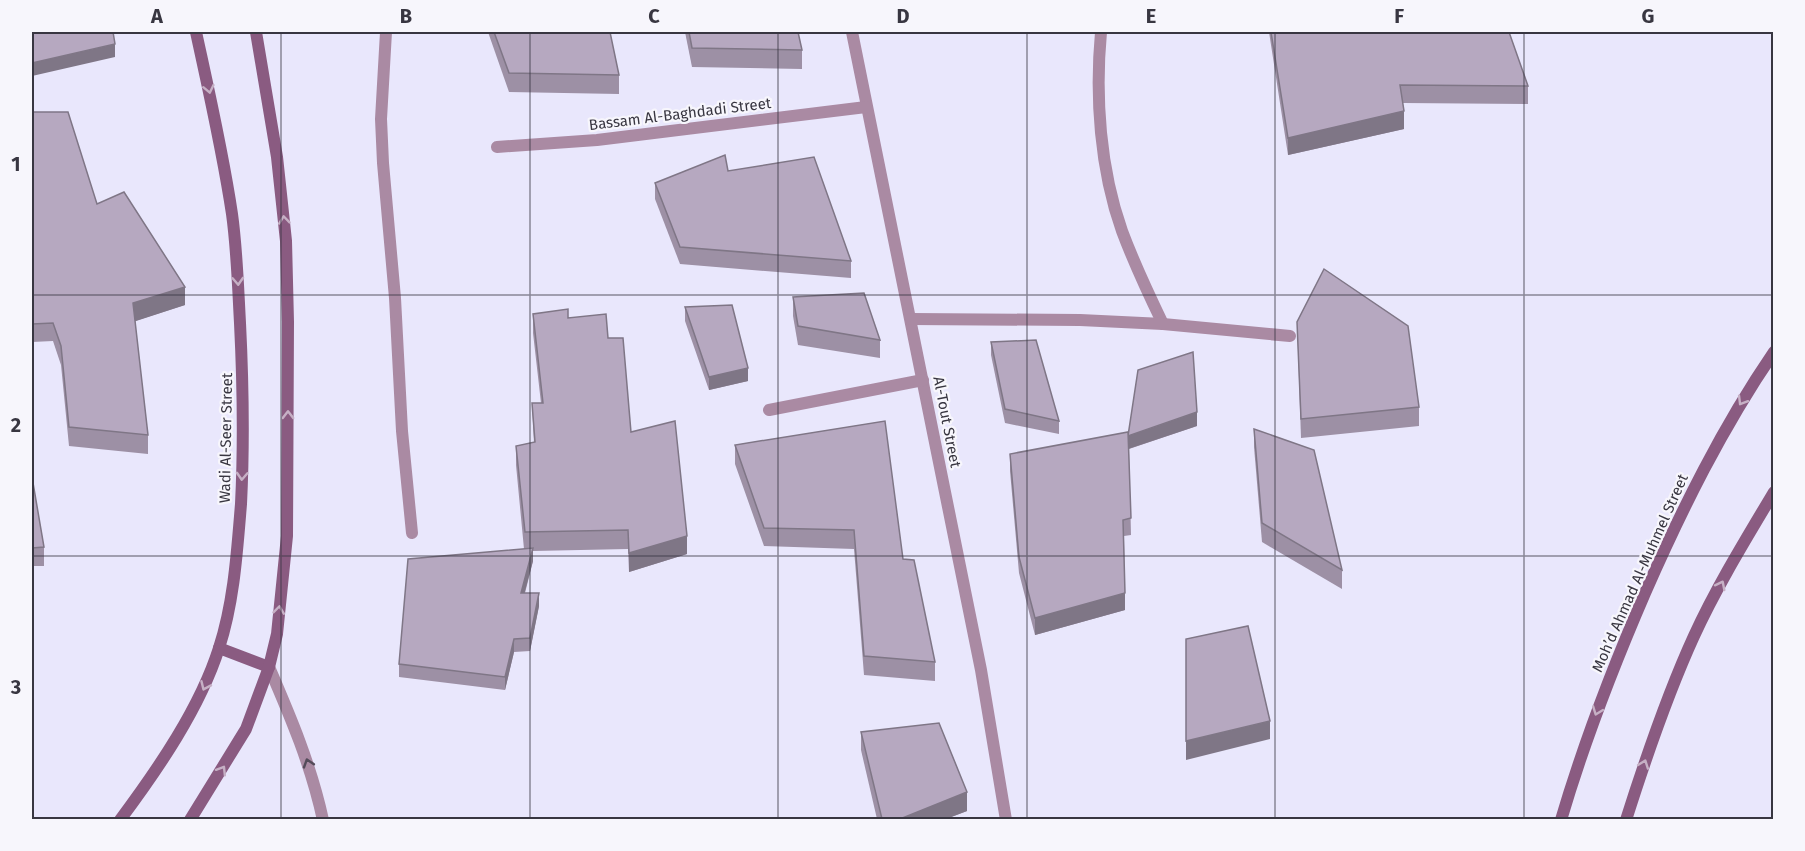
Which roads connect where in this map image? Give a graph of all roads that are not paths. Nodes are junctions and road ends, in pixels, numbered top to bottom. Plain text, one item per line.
1 (196, 32) edge
2 (256, 32) edge
3 (386, 32) edge
4 (852, 32) edge
5 (1101, 32) edge
6 (866, 107) junction
7 (497, 147) dead end
8 (911, 319) junction
9 (1163, 324) junction
10 (1290, 336) dead end
11 (1773, 352) edge
12 (923, 380) junction
13 (769, 410) dead end
14 (1773, 492) edge
15 (412, 533) dead end
16 (219, 648) junction
17 (269, 667) junction
18 (120, 819) edge
19 (190, 819) edge
20 (322, 819) edge
21 (1006, 819) edge
22 (1561, 819) edge
23 (1626, 819) edge

1 -> 16 main road, Wadi Al-Seer Street
17 -> 2 main road
3 - 15 street
4 - 6 street, Al-Tout Street
5 - 9 street
6 - 7 street, Bassam Al-Baghdadi Street
6 - 8 street, Al-Tout Street
8 - 9 street
8 - 12 street, Al-Tout Street
9 - 10 street
11 -> 22 main road, Moh’d Ahmad Al-Muhmel Street
12 - 13 street
12 - 21 street, Al-Tout Street
23 -> 14 main road
16 - 17 main road
16 -> 18 main road, Wadi Al-Seer Street
19 -> 17 main road
20 -> 17 street

